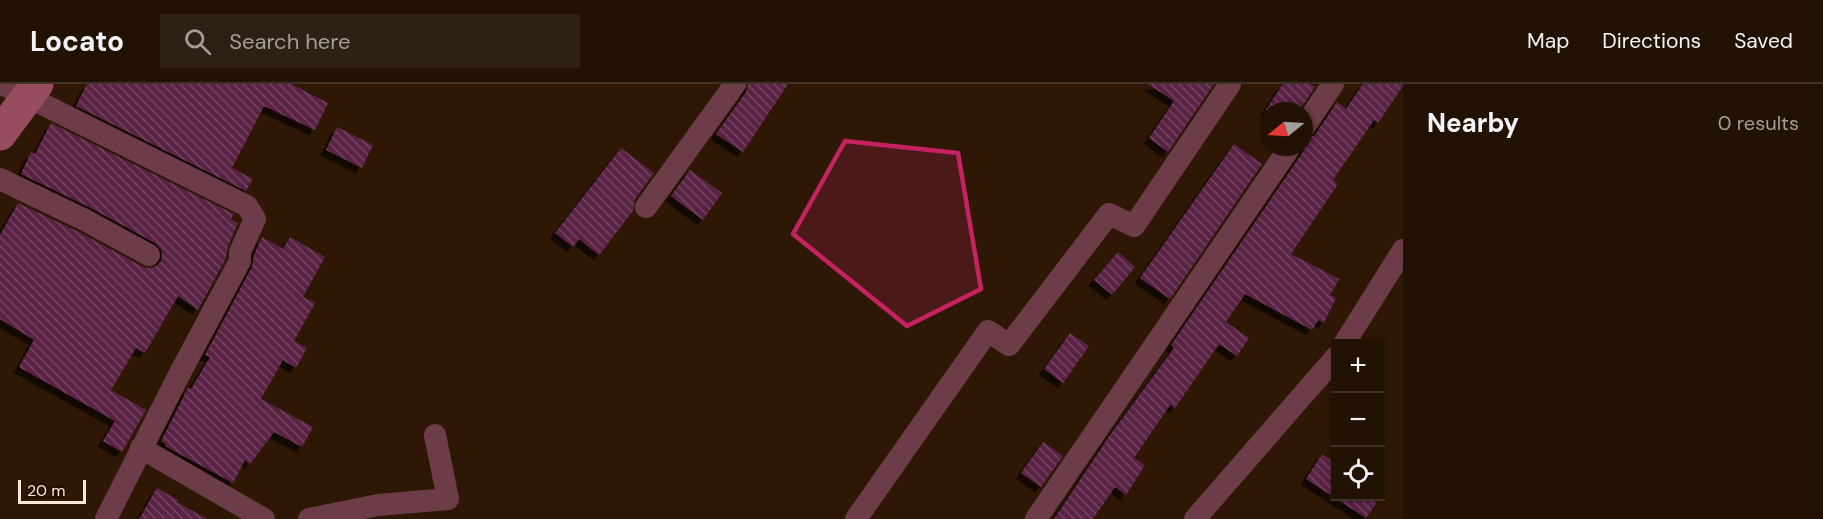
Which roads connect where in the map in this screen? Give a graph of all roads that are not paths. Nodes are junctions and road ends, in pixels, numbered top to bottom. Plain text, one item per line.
1 (735, 84) edge
2 (1230, 84) edge
3 (1333, 84) edge
4 (22, 88) edge
5 (1313, 114) edge
6 (0, 134) edge
7 (1284, 156) edge
8 (0, 179) edge
9 (646, 207) dead end
10 (1403, 250) edge
11 (149, 255) dead end
12 (1347, 339) edge
13 (1331, 362) edge
14 (435, 435) dead end
15 (141, 448) junction
16 (449, 509) edge
17 (351, 515) edge
18 (106, 519) edge
19 (264, 519) edge
20 (309, 519) edge
21 (856, 519) edge
22 (1035, 519) edge
23 (1195, 519) edge

1 - 9 street
2 - 21 street
3 - 5 street
4 - 6 street
4 - 15 street
7 - 22 street
8 - 11 street
10 - 12 street
13 - 23 street
14 - 16 street
15 - 18 street
15 - 19 street
16 - 17 street
17 - 20 street

